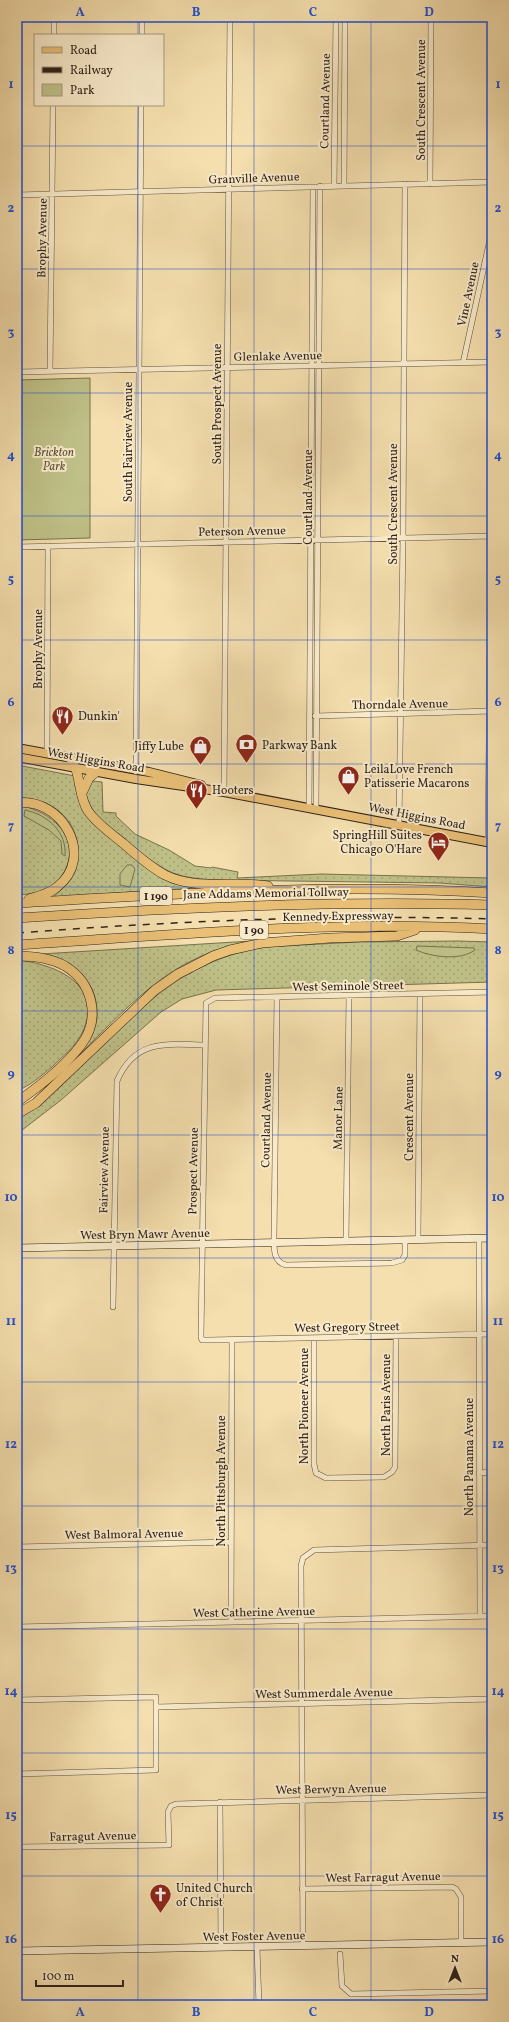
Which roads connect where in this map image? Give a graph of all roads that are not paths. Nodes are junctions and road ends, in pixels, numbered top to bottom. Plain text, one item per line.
1 (54, 17) edge
2 (142, 17) edge
3 (230, 17) edge
4 (336, 17) edge
5 (345, 17) edge
6 (431, 17) edge
7 (54, 34) edge
8 (142, 34) edge
9 (53, 106) edge
10 (141, 106) edge
11 (492, 182) edge
12 (405, 184) junction
13 (430, 184) junction
14 (320, 186) junction
15 (334, 186) junction
16 (344, 186) junction
17 (313, 187) junction
18 (229, 189) junction
19 (140, 192) junction
20 (52, 194) junction
21 (17, 195) edge
22 (492, 230) edge
23 (463, 362) junction
24 (492, 362) edge
25 (404, 364) junction
26 (319, 365) junction
27 (312, 366) junction
28 (227, 367) junction
29 (139, 369) junction
30 (50, 371) junction
31 (17, 372) edge
32 (492, 432) edge
33 (492, 536) edge
34 (403, 538) junction
35 (310, 540) junction
36 (318, 540) junction
37 (226, 542) junction
38 (138, 544) junction
39 (48, 546) junction
40 (17, 547) edge
41 (491, 711) edge
42 (401, 714) junction
43 (309, 716) junction
44 (317, 716) junction
45 (17, 748) edge
46 (47, 753) junction
47 (17, 757) edge
48 (69, 757) junction
49 (76, 769) junction
50 (136, 770) junction
51 (96, 772) junction
52 (136, 779) junction
53 (221, 791) junction
54 (82, 794) junction
55 (17, 803) edge
56 (312, 808) junction
57 (399, 824) junction
58 (490, 843) edge
59 (295, 890) junction
60 (492, 893) edge
61 (17, 902) edge
62 (492, 905) edge
63 (17, 918) edge
64 (423, 927) junction
65 (492, 929) edge
66 (17, 945) edge
67 (17, 956) edge
68 (492, 992) edge
69 (420, 994) junction
70 (349, 996) junction
71 (277, 997) junction
72 (206, 1003) joint
73 (205, 1045) junction
74 (30, 1093) junction
75 (492, 1095) edge
76 (17, 1096) edge
77 (17, 1102) edge
78 (17, 1114) edge
79 (479, 1238) junction
80 (491, 1238) edge
81 (418, 1239) junction
82 (405, 1240) junction
83 (346, 1241) junction
84 (274, 1242) junction
85 (202, 1244) junction
86 (114, 1246) junction
87 (17, 1248) edge
88 (113, 1307) dead end
89 (478, 1334) junction
90 (492, 1334) edge
91 (396, 1336) junction
92 (314, 1338) junction
93 (202, 1340) joint
94 (232, 1340) junction
95 (492, 1472) edge
96 (316, 1473) joint
97 (479, 1473) junction
98 (231, 1542) junction
99 (479, 1545) junction
100 (492, 1545) edge
101 (17, 1547) edge
102 (480, 1616) junction
103 (492, 1616) edge
104 (302, 1621) junction
105 (231, 1622) junction
106 (17, 1627) edge
107 (492, 1699) edge
108 (17, 1700) edge
109 (302, 1704) junction
110 (156, 1707) junction
111 (17, 1774) edge
112 (492, 1795) edge
113 (302, 1800) junction
114 (220, 1802) junction
115 (169, 1844) joint
116 (17, 1847) edge
117 (302, 1889) junction
118 (461, 1942) junction
119 (492, 1942) edge
120 (302, 1946) junction
121 (221, 1947) junction
122 (257, 1947) junction
123 (17, 1952) edge
124 (340, 1954) dead end
125 (492, 1991) edge
126 (259, 2005) edge

1 - 7 street
2 - 8 street
3 - 18 street, South Prospect Avenue
4 - 15 street, Courtland Avenue
5 - 16 street, Courtland Avenue
6 - 13 street, South Crescent Avenue
9 - 20 street, Brophy Avenue
10 - 19 street, South Fairview Avenue
11 - 13 street, Granville Avenue
12 - 13 street, Granville Avenue
12 - 16 street, Granville Avenue
12 - 25 street, South Crescent Avenue
14 - 15 street, Granville Avenue
14 - 17 street, Granville Avenue
14 - 26 street, Courtland Avenue
15 - 16 street, Granville Avenue
17 - 18 street, Granville Avenue
17 - 27 street, Courtland Avenue
18 - 19 street, Granville Avenue
18 - 28 street, South Prospect Avenue
19 - 20 street, Granville Avenue
19 - 29 street, South Fairview Avenue
20 - 21 street, Granville Avenue
20 - 30 street, Brophy Avenue
22 - 23 street, Vine Avenue
23 - 24 street, Glenlake Avenue
23 - 25 street, Glenlake Avenue
25 - 26 street, Glenlake Avenue
25 - 34 street, South Crescent Avenue
26 - 27 street, Glenlake Avenue
26 - 36 street, Courtland Avenue
27 - 28 street, Glenlake Avenue
27 - 35 street, Courtland Avenue
28 - 29 street, Glenlake Avenue
28 - 37 street, South Prospect Avenue
29 - 30 street, Glenlake Avenue
29 - 38 street, South Fairview Avenue
30 - 31 street, Glenlake Avenue
32 - 33 street
33 - 34 street, Peterson Avenue
33 - 41 street
34 - 36 street, Peterson Avenue
34 - 42 street, South Crescent Avenue
35 - 36 street, Peterson Avenue
35 - 37 street, Peterson Avenue
35 - 43 street, Courtland Avenue
36 - 44 street, Courtland Avenue
37 - 38 street, Peterson Avenue
37 - 53 street, South Prospect Avenue
38 - 39 street, Peterson Avenue
38 - 50 street, South Fairview Avenue
39 - 40 street, Peterson Avenue
39 - 46 street, Brophy Avenue
41 - 42 street, Thorndale Avenue
41 - 58 street
42 - 44 street, Thorndale Avenue
42 - 57 street, South Crescent Avenue
43 - 44 street, Thorndale Avenue
43 - 56 street, Courtland Avenue
44 - 56 street, Courtland Avenue
45 - 46 main road, West Higgins Road
46 - 48 main road, West Higgins Road
47 - 49 main road, West Higgins Road
48 - 49 highway
48 - 50 main road, West Higgins Road
49 - 51 main road, West Higgins Road
49 - 54 highway
50 - 52 street, South Fairview Avenue
50 - 53 main road, West Higgins Road
51 - 52 main road, West Higgins Road
51 - 54 highway
52 - 53 main road, West Higgins Road
53 - 56 main road, West Higgins Road
54 - 59 highway
55 - 61 highway
56 - 57 main road, West Higgins Road
57 - 58 main road, West Higgins Road
59 - 60 highway, I 190
59 - 61 highway, I 190
62 - 63 highway, Jane Addams Memorial Tollway / I 90
64 - 65 highway, Kennedy Expressway / I 90
64 - 66 highway, Kennedy Expressway / I 90
64 - 78 highway
67 - 74 highway
68 - 69 street, West Seminole Street
69 - 70 street, West Seminole Street
69 - 81 street, Crescent Avenue
70 - 71 street, West Seminole Street
70 - 83 street, Manor Lane
71 - 72 street, West Seminole Street
71 - 84 street, Courtland Avenue
72 - 73 street, Prospect Avenue
73 - 85 street, Prospect Avenue
73 - 86 street, Fairview Avenue
74 - 76 highway
74 - 77 highway
75 - 80 street
79 - 80 street, West Bryn Mawr Avenue
79 - 81 street, West Bryn Mawr Avenue
79 - 89 street, North Panama Avenue
81 - 82 street, West Bryn Mawr Avenue
82 - 83 street, West Bryn Mawr Avenue
82 - 84 street
83 - 84 street, West Bryn Mawr Avenue
84 - 85 street, West Bryn Mawr Avenue
85 - 86 street, West Bryn Mawr Avenue
85 - 93 street, Prospect Avenue
86 - 87 street, West Bryn Mawr Avenue
86 - 88 street, Fairview Avenue
89 - 90 street, West Gregory Street
89 - 91 street, West Gregory Street
89 - 97 street, North Panama Avenue
91 - 92 street, West Gregory Street
91 - 96 street, North Paris Avenue
92 - 94 street, West Gregory Street
92 - 96 street, North Pioneer Avenue
93 - 94 street, West Gregory Street
94 - 98 street, North Pittsburgh Avenue
95 - 97 street
97 - 99 street, North Panama Avenue
98 - 101 street, West Balmoral Avenue
98 - 105 street, North Pittsburgh Avenue
99 - 100 street
99 - 102 street, North Panama Avenue
99 - 104 street
102 - 103 street, West Catherine Avenue
102 - 104 street, West Catherine Avenue
104 - 105 street, West Catherine Avenue
104 - 109 street
105 - 106 street, West Catherine Avenue
107 - 109 street, West Summerdale Avenue
108 - 110 street
109 - 110 street, West Summerdale Avenue
109 - 113 street
110 - 111 street
112 - 113 street, West Berwyn Avenue
113 - 114 street, West Berwyn Avenue
113 - 117 street
114 - 115 street, West Berwyn Avenue
114 - 121 street
115 - 116 street, Farragut Avenue
117 - 118 street, West Farragut Avenue
117 - 120 street
118 - 119 street, West Foster Avenue
118 - 120 street, West Foster Avenue
120 - 122 street, West Foster Avenue
121 - 122 street, West Foster Avenue
121 - 123 street, West Foster Avenue
122 - 126 street
124 - 125 street

